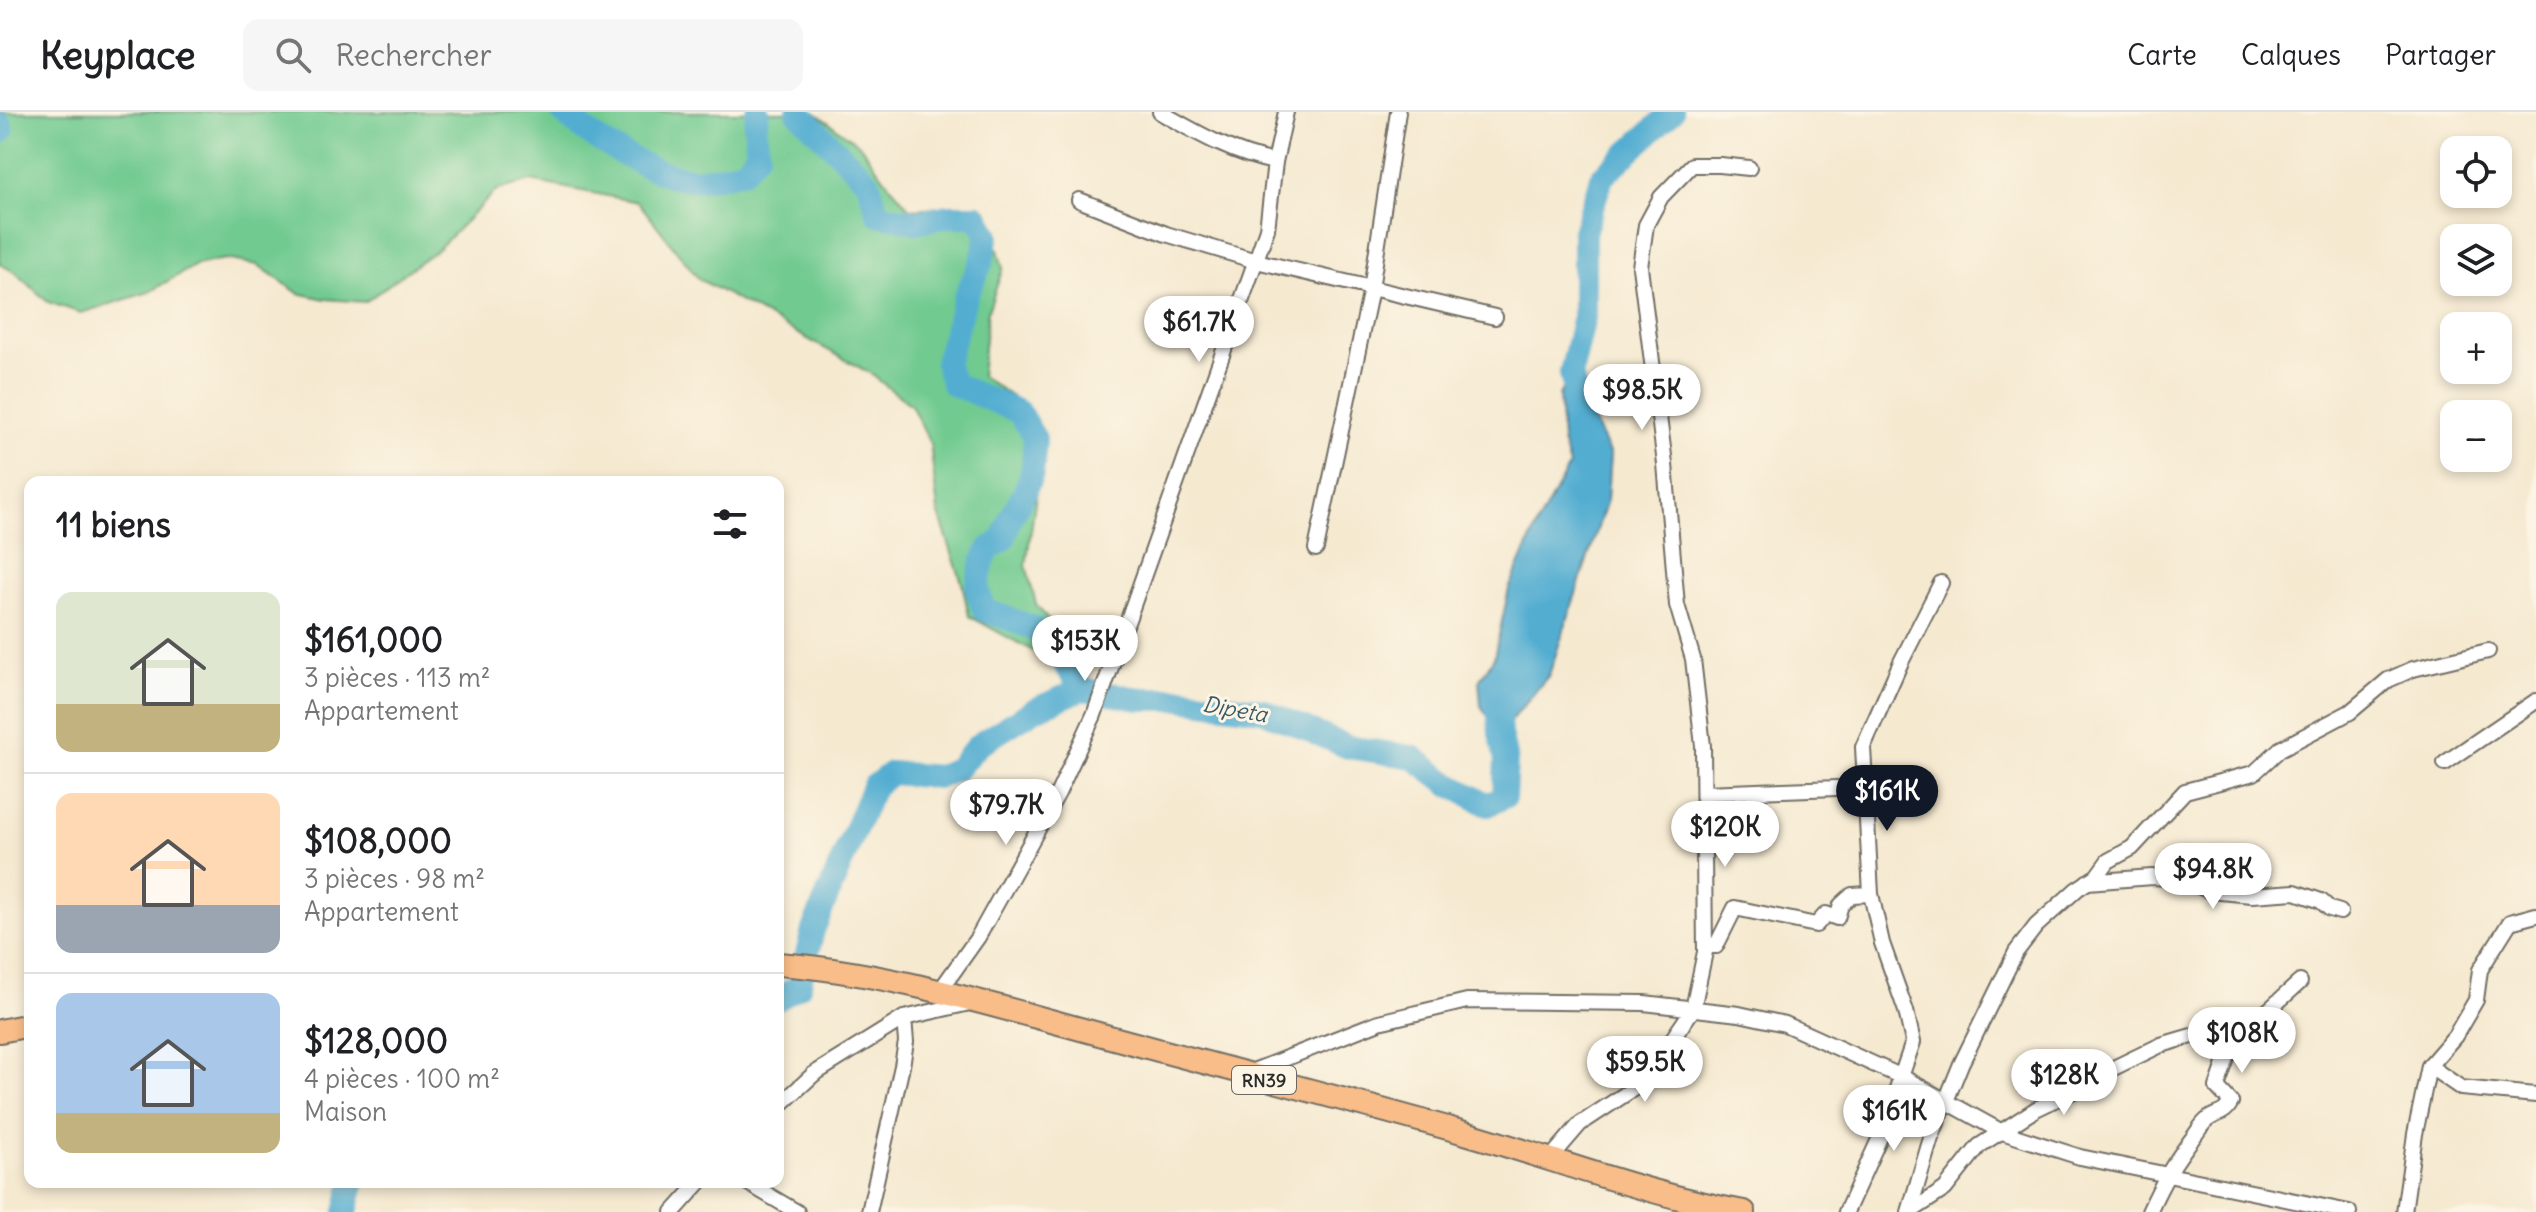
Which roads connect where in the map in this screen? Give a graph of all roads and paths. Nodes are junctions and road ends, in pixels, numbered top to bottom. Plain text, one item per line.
1 (1160, 112) edge
2 (1286, 112) edge
3 (1398, 112) edge
4 (1275, 162) junction
5 (1749, 168) dead end
6 (1079, 200) dead end
7 (1256, 261) junction
8 (1371, 289) junction
9 (1495, 317) dead end
10 (1316, 549) dead end
11 (1941, 583) dead end
12 (2488, 651) dead end
13 (2536, 701) edge
14 (2445, 763) dead end
15 (1915, 782) dead end
16 (1865, 787) junction
17 (1704, 793) junction
18 (2087, 882) junction
19 (1871, 894) junction
20 (2340, 912) dead end
21 (2536, 915) edge
22 (1705, 946) junction
23 (784, 964) edge
24 (2300, 982) dead end
25 (939, 992) junction
26 (978, 1001) junction
27 (1693, 1009) junction
28 (904, 1018) junction
29 (24, 1026) edge
30 (0, 1031) edge
31 (2235, 1035) junction
32 (2429, 1066) junction
33 (1244, 1074) junction
34 (1902, 1077) junction
35 (2536, 1095) edge
36 (784, 1102) edge
37 (1946, 1102) junction
38 (2002, 1132) junction
39 (1550, 1159) junction
40 (2166, 1174) junction
41 (695, 1188) edge
42 (756, 1188) edge
43 (673, 1212) edge
44 (797, 1212) edge
45 (869, 1212) edge
46 (1744, 1212) edge
47 (1846, 1212) edge
48 (1910, 1212) edge
49 (2149, 1212) edge
50 (2349, 1212) edge
51 (2404, 1212) edge

1 - 4 street
2 - 4 street
3 - 8 street
4 - 7 street
5 - 17 street
6 - 7 street
7 - 8 street
7 - 25 street
8 - 9 street
8 - 10 street
11 - 16 street
12 - 18 street
13 - 14 street
15 - 16 street
16 - 17 street
16 - 19 street
17 - 22 street
18 - 20 street
18 - 37 street
19 - 22 street
19 - 34 street
21 - 32 street
22 - 27 street
23 - 25 highway, RN39
24 - 31 street
25 - 26 highway, RN39
26 - 28 street
26 - 33 highway, RN39
27 - 33 street
27 - 34 street
27 - 39 street
28 - 36 street
28 - 45 street
29 - 30 highway
31 - 38 street
31 - 40 street
32 - 35 street
32 - 51 street
33 - 39 highway, RN39
34 - 37 street
34 - 47 street
37 - 38 street
37 - 48 street
38 - 40 street
38 - 48 street
39 - 46 highway, RN39
40 - 49 street
40 - 50 street
41 - 43 street
42 - 44 street

